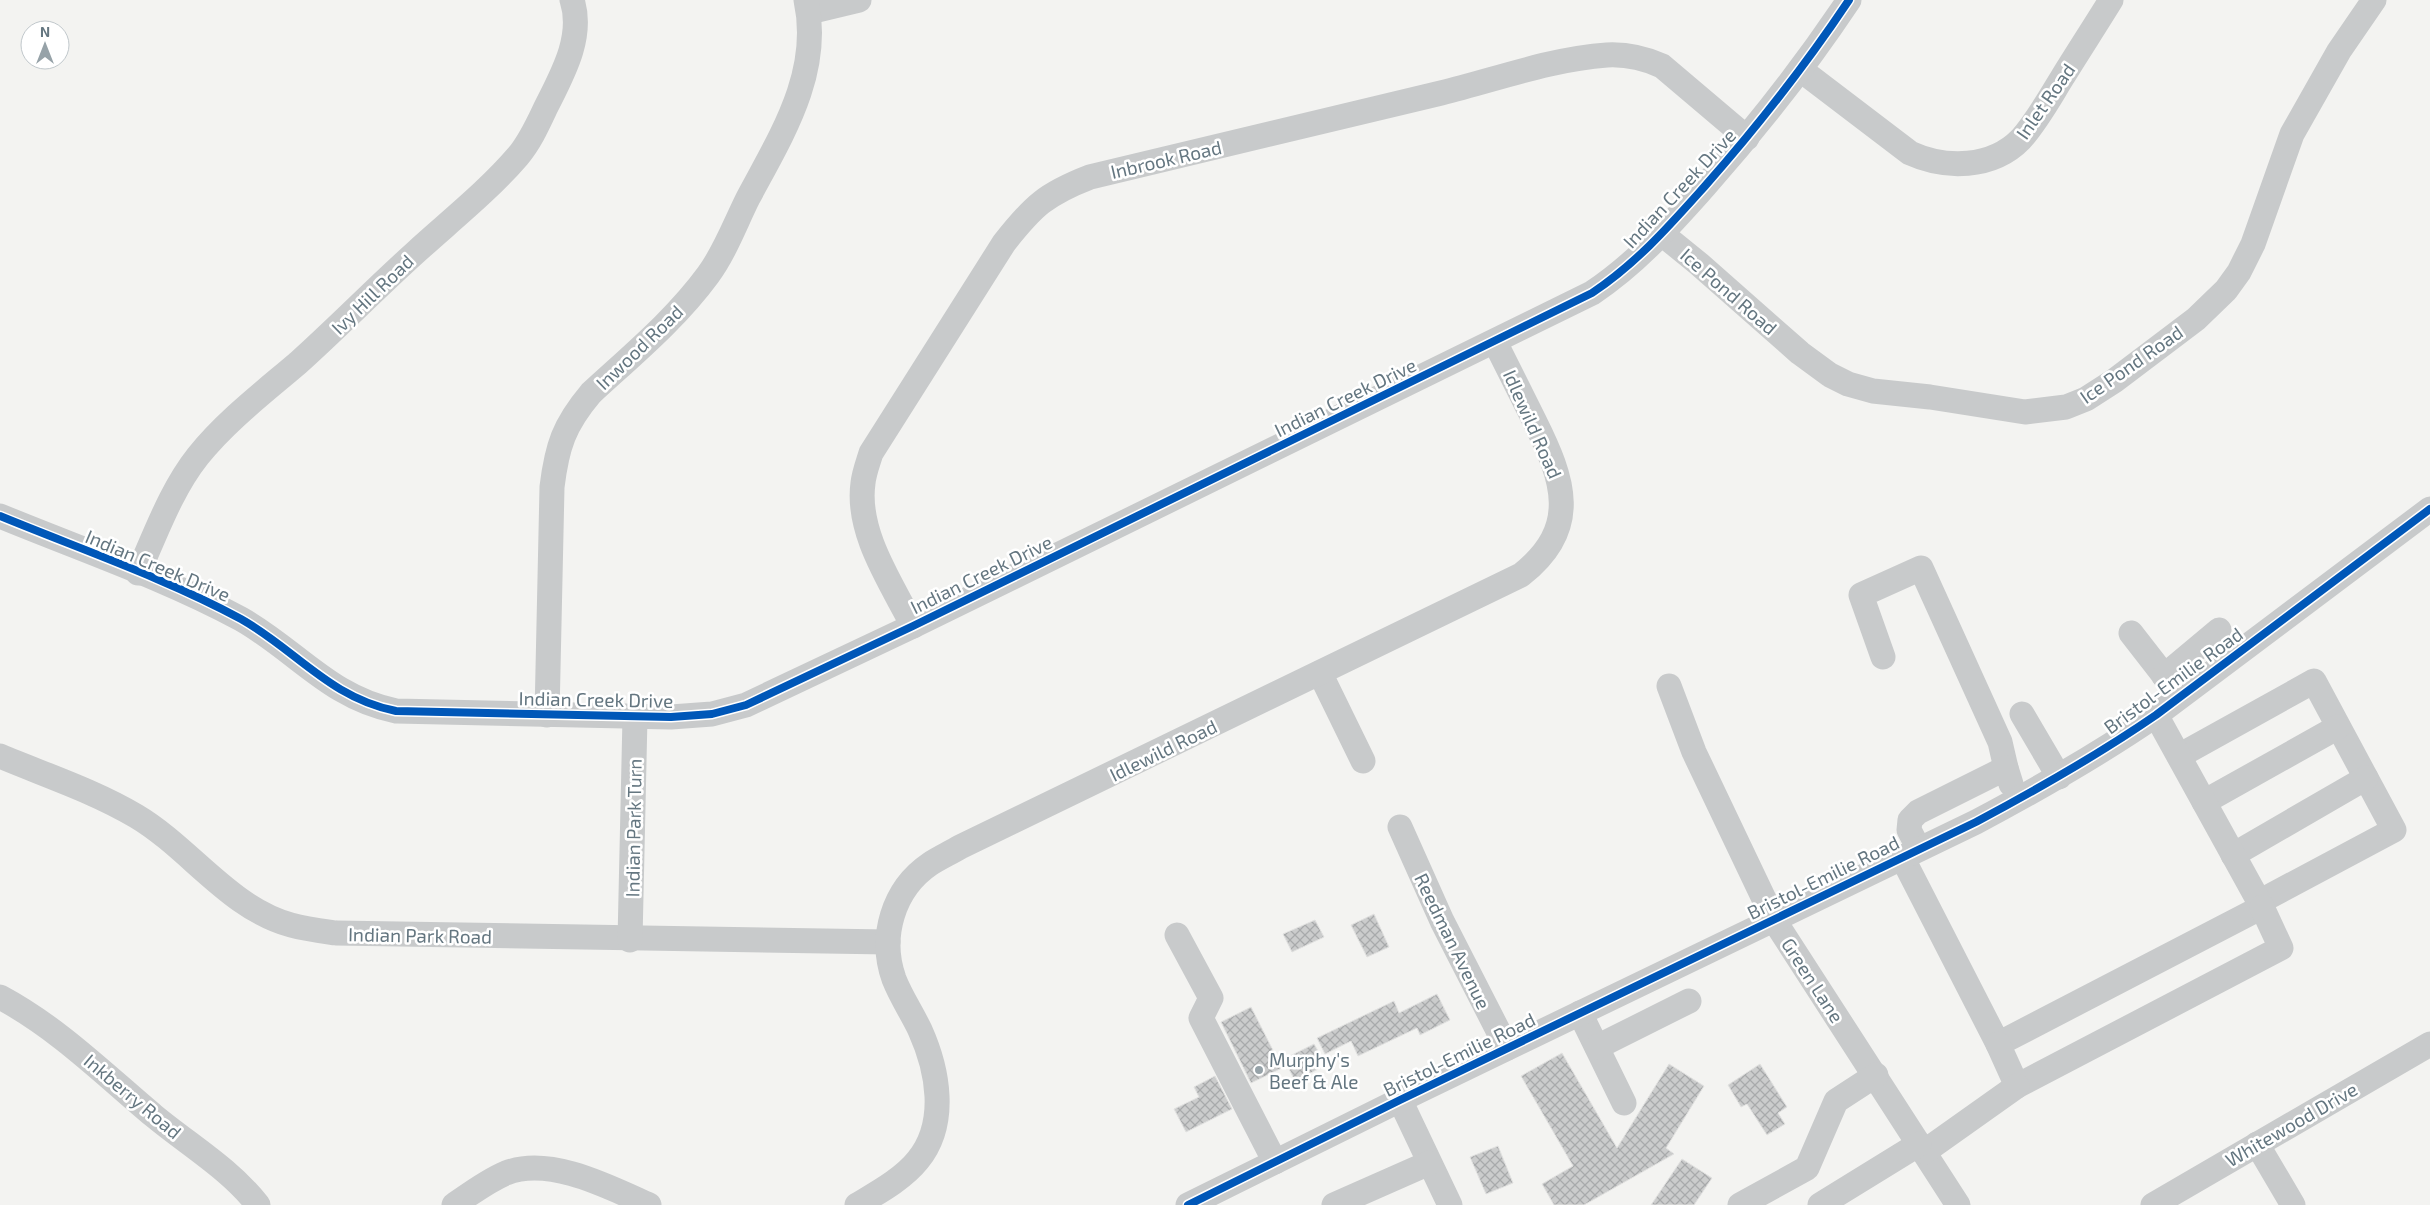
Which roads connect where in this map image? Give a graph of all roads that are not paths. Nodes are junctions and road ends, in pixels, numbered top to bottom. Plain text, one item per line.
1 (572, 0) edge
2 (859, 0) edge
3 (1849, 0) edge
4 (2111, 0) edge
5 (2374, 0) edge
6 (808, 6) edge
7 (1801, 70) junction
8 (1747, 138) junction
9 (1662, 234) junction
10 (1495, 342) junction
11 (2430, 508) edge
12 (0, 516) edge
13 (138, 573) junction
14 (913, 626) junction
15 (2219, 630) dead end
16 (2130, 633) dead end
17 (1883, 657) dead end
18 (1320, 673) junction
19 (2164, 676) junction
20 (1669, 686) dead end
21 (2180, 696) junction
22 (547, 714) junction
23 (2022, 714) dead end
24 (2156, 715) junction
25 (635, 717) junction
26 (2338, 727) junction
27 (0, 756) edge
28 (2179, 756) junction
29 (1363, 761) dead end
30 (2006, 768) junction
31 (2060, 777) junction
32 (2366, 778) junction
33 (2016, 800) junction
34 (2204, 802) junction
35 (1400, 827) dead end
36 (1910, 853) junction
37 (2233, 855) junction
38 (2260, 905) junction
39 (1774, 920) junction
40 (1177, 935) dead end
41 (630, 940) junction
42 (888, 942) junction
43 (0, 997) edge
44 (1689, 1001) dead end
45 (1580, 1013) junction
46 (1998, 1044) junction
47 (2430, 1044) edge
48 (1597, 1047) junction
49 (1507, 1048) junction
50 (1876, 1076) junction
51 (2017, 1086) junction
52 (1400, 1100) junction
53 (1624, 1102) dead end
54 (2257, 1144) junction
55 (1922, 1148) junction
56 (1276, 1162) junction
57 (1429, 1163) junction
58 (1955, 1204) edge
59 (258, 1205) edge
60 (454, 1205) edge
61 (649, 1205) edge
62 (857, 1205) edge
63 (1188, 1205) edge
64 (1334, 1205) edge
65 (1450, 1205) edge
66 (1740, 1205) edge
67 (1820, 1205) edge
68 (2152, 1205) edge
69 (2293, 1205) edge

1 - 13 street, Ivy Hill Road
2 - 6 street
3 - 7 street, Indian Creek Drive
4 - 7 street, Inlet Road
5 - 9 street, Ice Pond Road
6 - 22 street, Inwood Road
7 - 8 street, Indian Creek Drive
8 - 9 street, Indian Creek Drive
8 - 14 street, Inbrook Road
9 - 10 street, Indian Creek Drive
10 - 14 street, Indian Creek Drive
10 - 18 street, Idlewild Road
11 - 21 street, Bristol-Emilie Road
12 - 13 street, Indian Creek Drive
13 - 22 street, Indian Creek Drive
14 - 25 street, Indian Creek Drive
15 - 19 street
16 - 19 street
17 - 30 street
18 - 29 street
18 - 42 street, Idlewild Road
19 - 21 street
20 - 39 street, Green Lane
21 - 24 street, Bristol-Emilie Road
22 - 25 street, Indian Creek Drive
23 - 31 street
24 - 28 street
24 - 31 street, Bristol-Emilie Road
25 - 41 street, Indian Park Turn
26 - 28 street
26 - 32 street
26 - 34 street
27 - 41 street, Indian Park Road
28 - 34 street
30 - 33 street
30 - 36 street
31 - 33 street, Bristol-Emilie Road
32 - 37 street
32 - 38 street
33 - 36 street, Bristol-Emilie Road
34 - 37 street
35 - 49 street, Reedman Avenue
36 - 39 street, Bristol-Emilie Road
36 - 46 street
37 - 38 street
38 - 46 street
38 - 51 street
39 - 45 street, Bristol-Emilie Road
39 - 50 street, Green Lane
40 - 56 street
41 - 42 street, Indian Park Road
42 - 62 street, Idlewild Road
43 - 59 street, Inkberry Road
44 - 48 street
45 - 48 street
45 - 49 street, Bristol-Emilie Road
46 - 51 street
47 - 54 street, Whitewood Drive
48 - 53 street
49 - 52 street, Bristol-Emilie Road
50 - 55 street, Green Lane
50 - 66 street
51 - 55 street
52 - 56 street, Bristol-Emilie Road
52 - 57 street
54 - 68 street, Whitewood Drive
54 - 69 street
55 - 58 street, Green Lane
55 - 67 street
56 - 63 street, Bristol-Emilie Road
57 - 64 street
57 - 65 street
60 - 61 street

